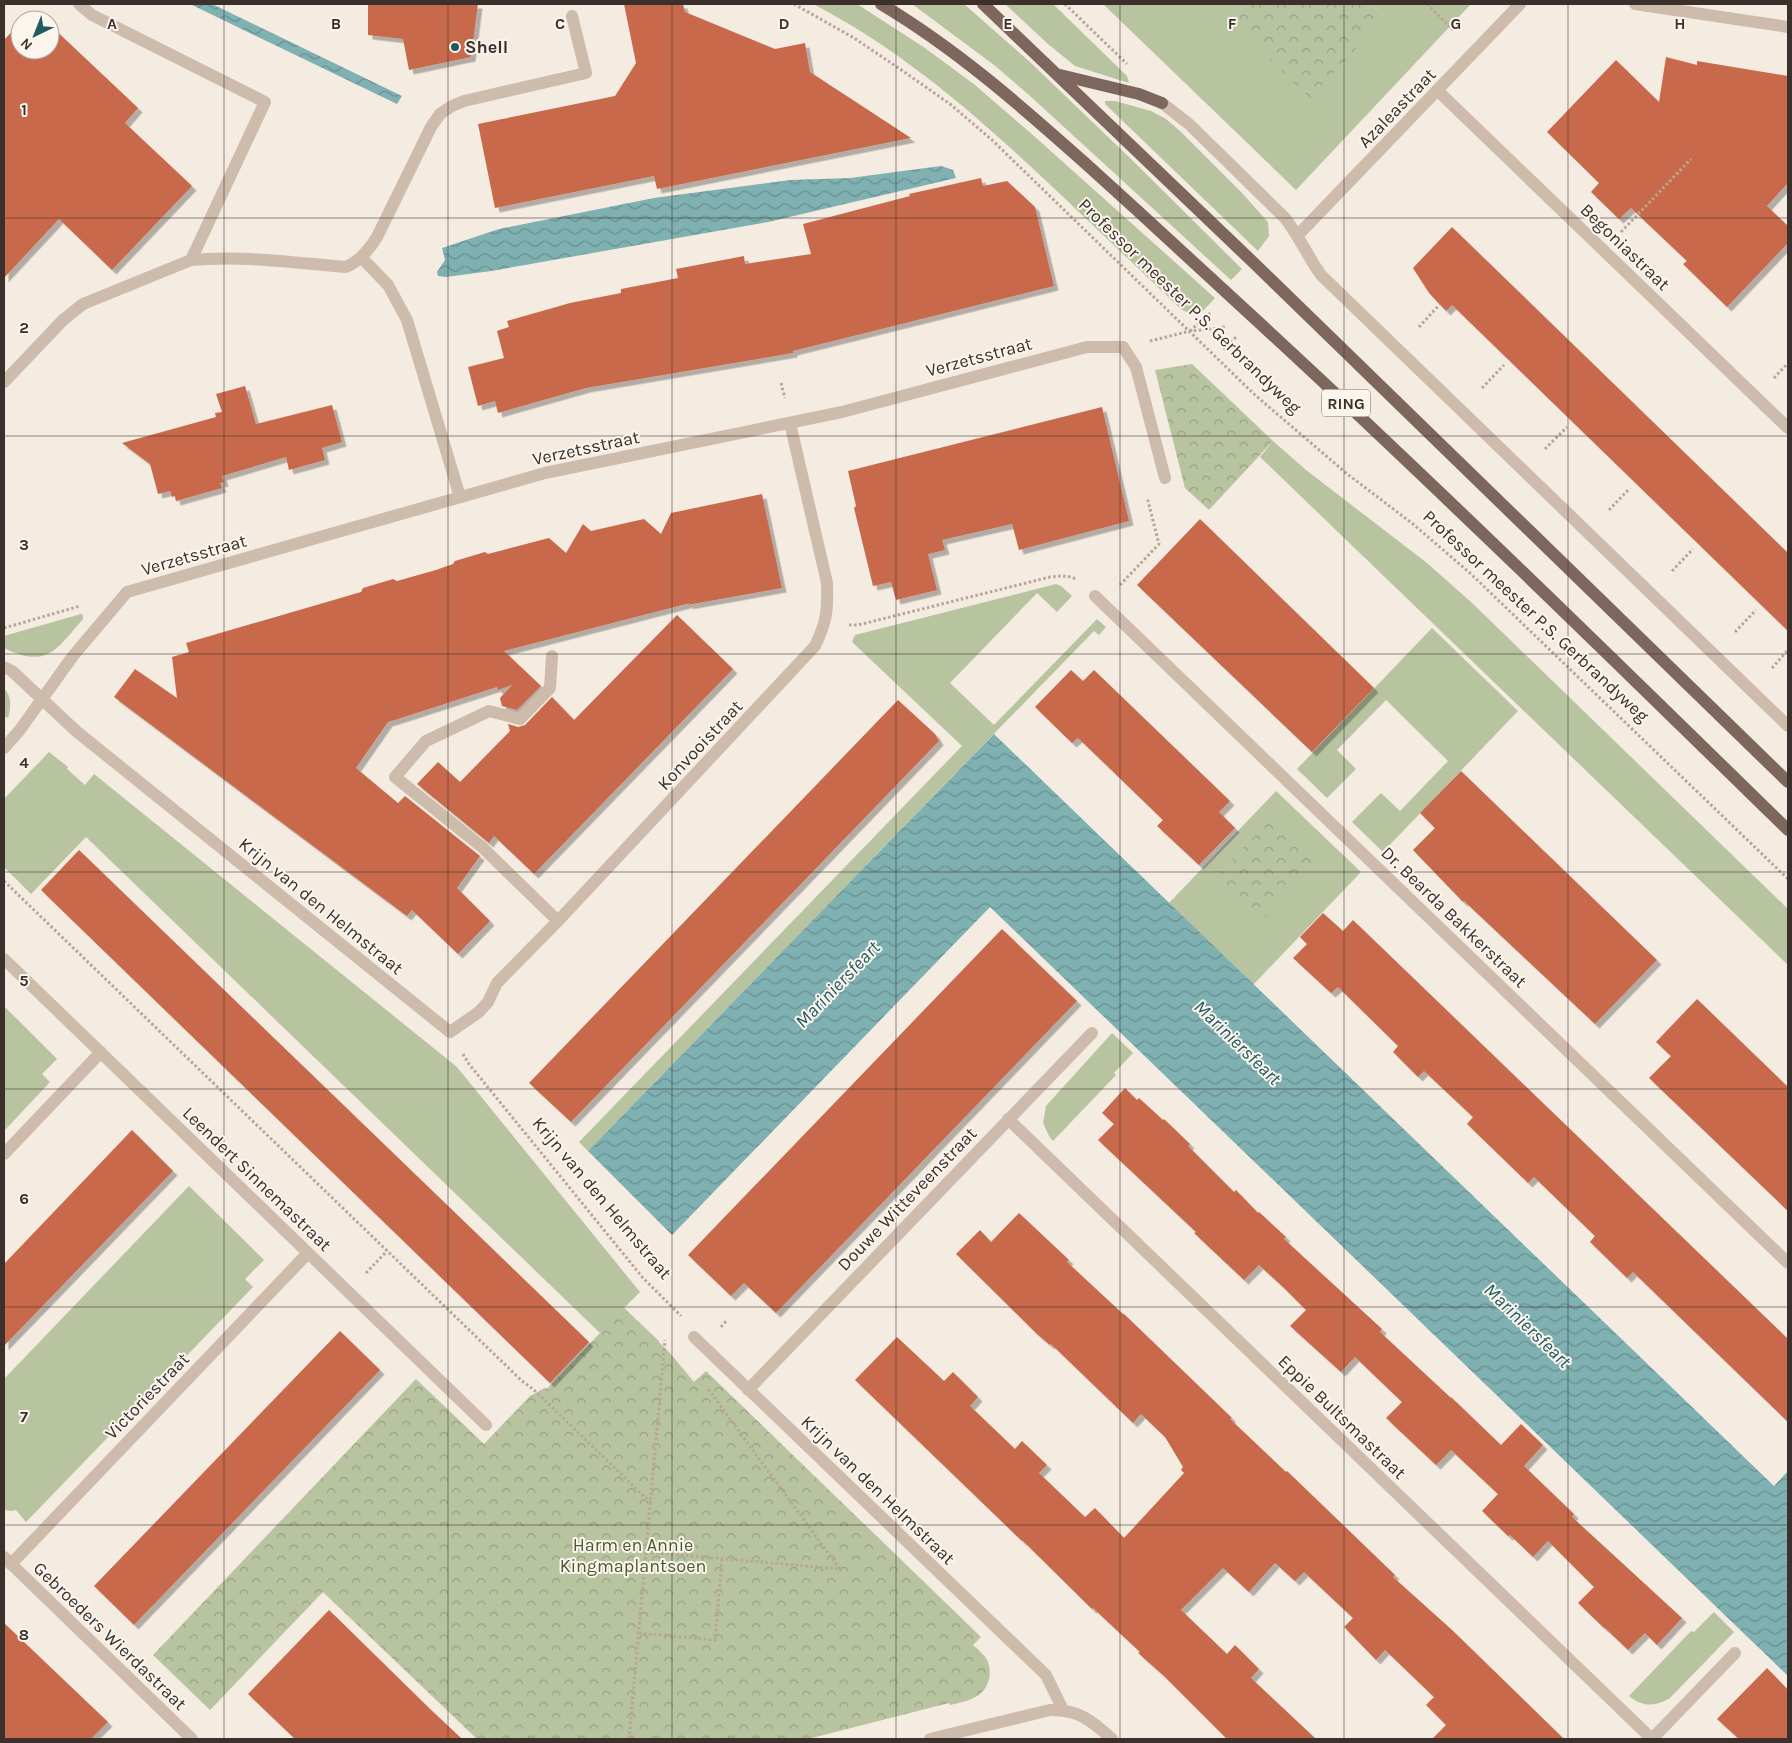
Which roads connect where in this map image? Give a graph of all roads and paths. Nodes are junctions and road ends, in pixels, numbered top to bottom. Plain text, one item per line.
1 (79, 4) edge
2 (794, 4) edge
3 (881, 4) edge
4 (983, 4) edge
5 (1065, 4) edge
6 (1426, 4) edge
7 (1520, 4) edge
8 (1635, 4) edge
9 (572, 16) dead end
10 (1788, 27) edge
11 (1453, 30) dead end
12 (1132, 69) dead end
13 (1059, 75) junction
14 (1438, 91) junction
15 (1162, 103) joint
16 (1692, 159) dead end
17 (1298, 236) junction
18 (1604, 250) junction
19 (361, 257) junction
20 (191, 260) junction
21 (1440, 304) dead end
22 (1419, 327) dead end
23 (1190, 331) junction
24 (1123, 347) junction
25 (1504, 366) dead end
26 (4, 382) edge
27 (1482, 388) dead end
28 (790, 423) junction
29 (1567, 427) dead end
30 (1788, 428) edge
31 (1545, 449) dead end
32 (1165, 478) joint
33 (1630, 488) dead end
34 (460, 497) junction
35 (1609, 510) dead end
36 (1693, 549) dead end
37 (1672, 571) dead end
38 (127, 592) junction
39 (1099, 600) junction
40 (1756, 610) dead end
41 (825, 626) junction
42 (4, 628) edge
43 (1735, 632) dead end
44 (1788, 650) edge
45 (552, 656) dead end
46 (4, 668) edge
47 (1772, 668) dead end
48 (42, 699) junction
49 (1788, 726) edge
50 (4, 748) edge
51 (1788, 782) edge
52 (1788, 830) edge
53 (1788, 879) edge
54 (4, 881) edge
55 (558, 921) junction
56 (4, 959) edge
57 (450, 1032) junction
58 (1092, 1033) dead end
59 (101, 1052) junction
60 (1008, 1119) junction
61 (4, 1154) edge
62 (308, 1252) junction
63 (1788, 1263) edge
64 (694, 1337) joint
65 (665, 1340) dead end
66 (703, 1382) dead end
67 (748, 1390) junction
68 (486, 1425) dead end
69 (650, 1503) junction
70 (646, 1552) junction
71 (722, 1559) junction
72 (7, 1560) edge
73 (639, 1633) junction
74 (1735, 1653) dead end
75 (1063, 1710) junction
76 (192, 1739) edge
77 (629, 1739) edge
78 (930, 1739) edge
79 (1112, 1739) edge
80 (1652, 1739) edge

1 - 20 street
2 - 23 path, Professor meester P.S. Gerbrandyweg
3 - 52 main road, Professor meester P.S. Gerbrandyweg / RING
4 - 13 main road, RING
5 - 12 path
6 - 11 path
7 - 14 street, Azaleastraat
8 - 10 street
9 - 19 street
13 - 15 main road
13 - 51 main road, RING
14 - 17 street, Azaleastraat
14 - 18 street, Begoniastraat
15 - 17 street
16 - 18 path
17 - 49 street
18 - 30 street, Begoniastraat
19 - 20 street
19 - 34 street
20 - 26 street
21 - 22 path
23 - 24 path
23 - 53 path, Professor meester P.S. Gerbrandyweg
24 - 28 street, Verzetsstraat
24 - 32 street
25 - 27 path
28 - 34 street, Verzetsstraat
28 - 41 street, Konvooistraat
29 - 31 path
32 - 39 path
33 - 35 path
34 - 38 street, Verzetsstraat
36 - 37 path
38 - 42 path
38 - 48 street, Verzetsstraat
39 - 41 path
39 - 63 street, Dr. Bearda Bakkerstraat
40 - 43 path
41 - 55 street, Konvooistraat
44 - 47 path
45 - 55 street
46 - 48 street, Krijn van den Helmstraat
48 - 50 street, Verzetsstraat
48 - 57 street, Krijn van den Helmstraat
54 - 69 path
55 - 57 street, Konvooistraat
56 - 59 street, Leendert Sinnemastraat
57 - 64 path, Krijn van den Helmstraat
58 - 60 street, Douwe Witteveenstraat
59 - 61 street
59 - 62 street, Leendert Sinnemastraat
60 - 67 street, Douwe Witteveenstraat
60 - 80 street, Eppie Bultsmastraat
62 - 68 street, Leendert Sinnemastraat
62 - 72 street, Victoriestraat
64 - 67 street, Krijn van den Helmstraat
65 - 69 path
66 - 71 path
67 - 75 street, Krijn van den Helmstraat
69 - 70 path
70 - 71 path
70 - 73 path
71 - 73 path
72 - 76 street, Gebroeders Wierdastraat
73 - 77 path
74 - 80 street
75 - 78 street
75 - 79 street

